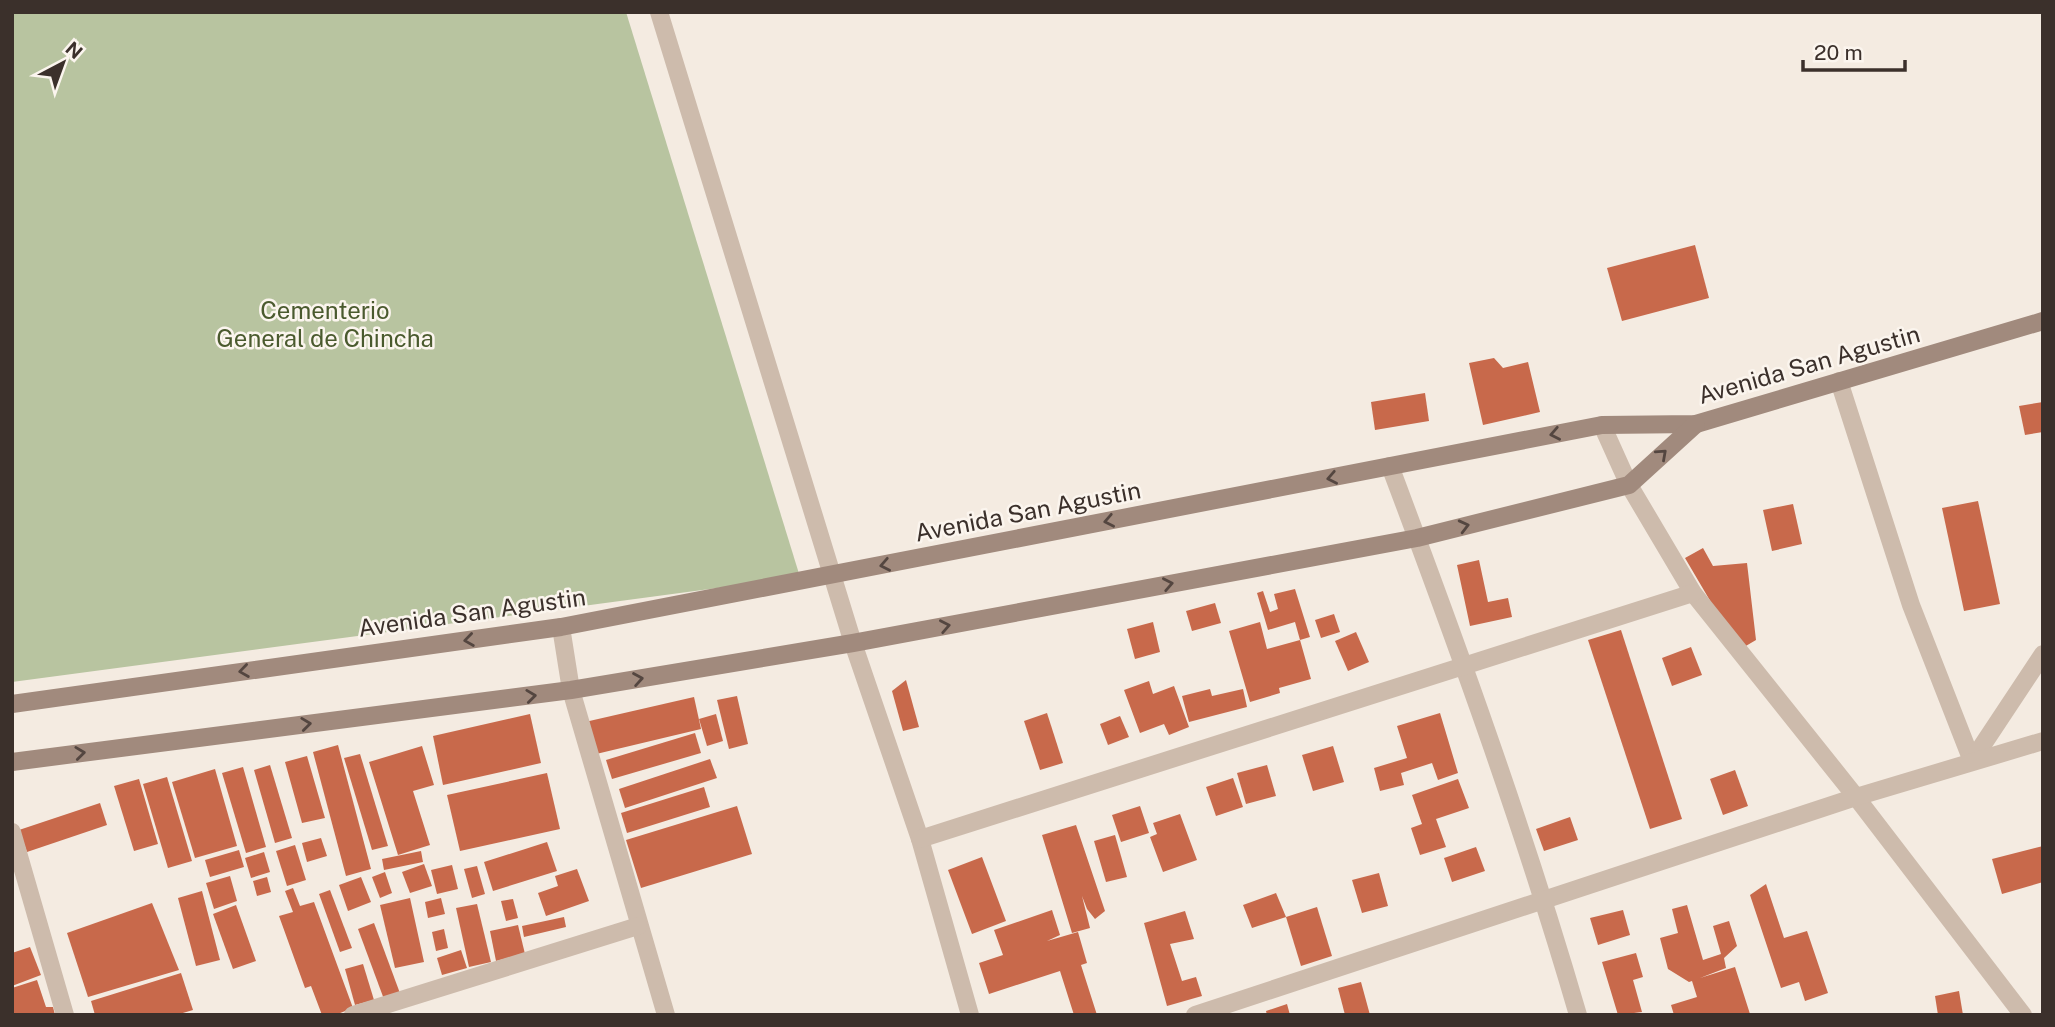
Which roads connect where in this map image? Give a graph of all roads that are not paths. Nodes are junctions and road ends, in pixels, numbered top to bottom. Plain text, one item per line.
1 (659, 12) edge
2 (2043, 321) edge
3 (1839, 381) junction
4 (1696, 424) junction
5 (1602, 425) junction
6 (1390, 466) junction
7 (1629, 485) junction
8 (1417, 538) junction
9 (832, 575) junction
10 (1693, 593) junction
11 (561, 627) junction
12 (853, 643) junction
13 (2043, 654) edge
14 (1466, 667) junction
15 (571, 691) junction
16 (12, 704) edge
17 (2043, 741) edge
18 (1972, 761) junction
19 (12, 762) edge
20 (1856, 797) junction
21 (12, 831) edge
22 (920, 839) junction
23 (1545, 900) junction
24 (638, 926) junction
25 (65, 1015) edge
26 (353, 1015) edge
27 (666, 1015) edge
28 (970, 1015) edge
29 (1195, 1015) edge
30 (1578, 1015) edge
31 (2023, 1015) edge

1 - 9 street
2 - 3 street, Avenida San Agustin
3 - 4 street, Avenida San Agustin
3 - 18 street
4 - 5 street, Avenida San Agustin
7 -> 4 street
5 -> 6 street, Avenida San Agustin
5 - 7 street
6 - 8 street
6 -> 9 street, Avenida San Agustin
8 -> 7 street
7 - 10 street
12 -> 8 street
8 - 14 street
9 - 11 street, Avenida San Agustin
9 - 12 street
10 - 14 street
10 - 20 street
11 - 15 street
11 -> 16 street, Avenida San Agustin
15 -> 12 street
12 - 22 street
13 - 18 street
14 - 22 street
14 - 23 street
19 -> 15 street
15 - 24 street
17 - 18 street
18 - 20 street
20 - 23 street
20 - 31 street
21 - 25 street
22 - 28 street
23 - 29 street
23 - 30 street
24 - 26 street
24 - 27 street

